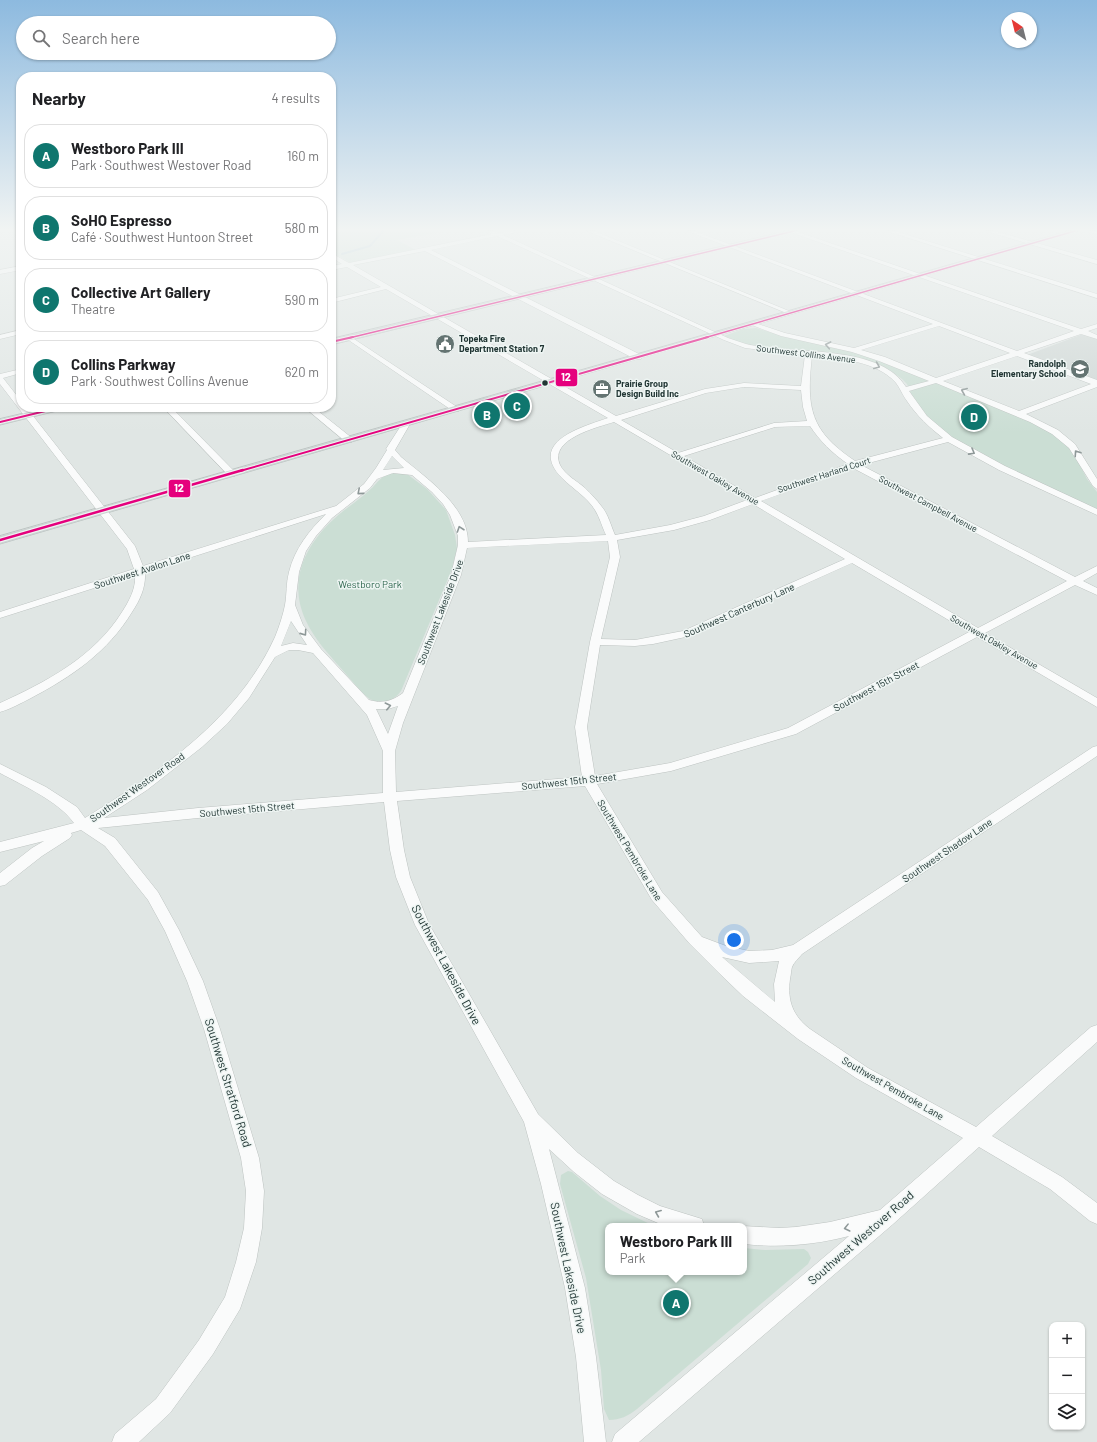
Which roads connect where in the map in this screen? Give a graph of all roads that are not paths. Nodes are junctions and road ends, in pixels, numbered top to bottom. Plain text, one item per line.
1 (407, 298) edge
2 (514, 298) edge
3 (523, 298) edge
4 (638, 298) edge
5 (755, 298) edge
6 (840, 298) edge
7 (872, 298) edge
8 (987, 298) edge
9 (791, 313) junction
10 (438, 316) junction
11 (752, 324) junction
12 (940, 324) junction
13 (1097, 326) edge
14 (1082, 331) junction
15 (16, 333) edge
16 (717, 334) junction
17 (1097, 336) edge
18 (0, 337) edge
19 (349, 338) junction
20 (336, 341) edge
21 (854, 350) junction
22 (809, 353) junction
23 (1019, 354) junction
24 (638, 357) junction
25 (16, 373) edge
26 (0, 377) edge
27 (939, 381) junction
28 (552, 382) junction
29 (1097, 384) edge
30 (805, 388) junction
31 (904, 390) junction
32 (16, 398) edge
33 (456, 409) junction
34 (18, 412) edge
35 (26, 412) edge
36 (172, 412) edge
37 (314, 412) edge
38 (1018, 414) junction
39 (614, 418) junction
40 (0, 422) edge
41 (812, 423) junction
42 (406, 424) junction
43 (949, 439) junction
44 (349, 440) junction
45 (390, 449) junction
46 (678, 456) junction
47 (855, 464) junction
48 (232, 474) junction
49 (415, 474) junction
50 (374, 477) junction
51 (1097, 486) edge
52 (753, 500) junction
53 (344, 504) junction
54 (102, 511) junction
55 (1097, 512) edge
56 (284, 524) junction
57 (312, 534) junction
58 (612, 538) junction
59 (0, 540) edge
60 (463, 544) junction
61 (853, 560) junction
62 (1097, 569) edge
63 (140, 570) junction
64 (1075, 581) junction
65 (1097, 592) edge
66 (290, 605) junction
67 (0, 615) edge
68 (978, 633) junction
69 (595, 642) junction
70 (317, 651) junction
71 (270, 655) junction
72 (408, 695) junction
73 (365, 703) junction
74 (1097, 703) edge
75 (0, 708) edge
76 (1097, 750) edge
77 (390, 751) junction
78 (0, 768) edge
79 (589, 781) junction
80 (390, 797) junction
81 (83, 825) junction
82 (0, 847) edge
83 (0, 880) edge
84 (695, 940) junction
85 (797, 950) junction
86 (1097, 1032) edge
87 (804, 1034) junction
88 (532, 1120) junction
89 (977, 1136) junction
90 (1097, 1215) edge
91 (884, 1218) junction
92 (686, 1223) edge
93 (747, 1236) edge
94 (123, 1442) edge
95 (595, 1442) edge
96 (623, 1442) edge

1 - 10 street, Southwest Oakley Avenue
2 - 10 main road
3 - 24 street
4 - 16 street, Southwest Collins Avenue
5 - 9 street
6 - 9 main road
7 - 12 street
8 - 14 street
9 - 11 main road
10 - 19 main road
10 - 28 street, Southwest Oakley Avenue
11 - 16 main road
21 -> 11 street, Southwest Collins Avenue
12 - 21 street
12 - 23 street
13 - 14 street
14 - 17 street
14 - 23 street
15 - 18 street
16 - 22 street, Southwest Collins Avenue
16 - 24 main road
19 - 20 main road
19 - 33 street
21 - 27 street, Southwest Collins Avenue
22 - 30 street, Southwest Campbell Avenue
22 -> 31 street, Southwest Collins Avenue
23 - 27 street
23 - 29 street
24 - 28 main road
25 - 26 street
26 - 32 street
27 - 31 street
38 -> 27 street, Southwest Collins Avenue
28 - 33 main road
28 - 39 street, Southwest Oakley Avenue
29 - 38 street
30 - 39 street, Southwest Pembroke Lane
30 - 41 street, Southwest Campbell Avenue
31 - 43 street, Southwest Collins Avenue
33 - 42 main road
34 - 40 main road
35 - 54 street
36 - 48 street
37 - 44 street
51 -> 38 street, Southwest Collins Avenue
39 - 46 street, Southwest Oakley Avenue
39 - 58 street, Southwest Pembroke Lane
41 - 46 street
41 - 47 street, Southwest Campbell Avenue
42 - 44 main road
42 - 45 street, Southwest Lakeside Drive
43 - 47 street, Southwest Harland Court
43 -> 55 street, Southwest Collins Avenue
44 - 48 main road
45 - 49 street, Southwest Lakeside Drive
45 - 50 street, Southwest Lakeside Drive
46 - 52 street, Southwest Oakley Avenue
47 - 52 street, Southwest Harland Court
47 - 64 street, Southwest Campbell Avenue
48 - 54 main road
49 - 50 street, Southwest Lakeside Drive
60 -> 49 street, Southwest Lakeside Drive
50 -> 53 street, Southwest Lakeside Drive
52 - 58 street, Southwest Harland Court
52 - 61 street, Southwest Oakley Avenue
53 - 56 street, Southwest Avalon Lane
53 - 57 street, Southwest Lakeside Drive
54 - 59 main road
54 - 63 street
56 - 57 street, Southwest Avalon Lane
56 - 63 street, Southwest Avalon Lane
57 - 66 street, Southwest Lakeside Drive
58 - 60 street, Southwest Harland Court
58 - 69 street, Southwest Pembroke Lane
60 - 72 street, Southwest Lakeside Drive
61 - 68 street, Southwest Oakley Avenue
61 - 69 street, Southwest Canterbury Lane
62 - 64 street, Southwest 15th Street
63 - 67 street, Southwest Avalon Lane
63 - 75 street
64 - 65 street, Southwest Campbell Avenue
64 - 68 street, Southwest 15th Street
66 -> 70 street, Southwest Lakeside Drive
66 - 71 street, Southwest Westover Road
68 - 74 street, Southwest Oakley Avenue
68 - 79 street, Southwest 15th Street
69 - 79 street, Southwest Pembroke Lane
70 - 71 street
70 - 73 street, Southwest Lakeside Drive
71 - 81 street, Southwest Westover Road
73 -> 72 street
72 - 77 street, Southwest Lakeside Drive
73 - 77 street, Southwest Lakeside Drive
76 - 85 street, Southwest Shadow Lane
77 - 80 street, Southwest Lakeside Drive
78 - 81 street, Southwest Stratford Road
79 - 80 street, Southwest 15th Street
79 - 84 street, Southwest Pembroke Lane
80 - 81 street, Southwest 15th Street
80 - 88 street, Southwest Lakeside Drive
81 - 82 street, Southwest 15th Street
81 - 83 street, Southwest Westover Road
81 - 94 street, Southwest Stratford Road
84 - 85 street, Southwest Shadow Lane
84 - 87 street, Southwest Pembroke Lane
85 - 87 street, Southwest Shadow Lane
86 - 89 street, Southwest Westover Road
87 - 89 street, Southwest Pembroke Lane
92 -> 88 street, Southwest Lakeside Drive
88 - 95 street, Southwest Lakeside Drive
89 - 90 street, Southwest Pembroke Lane
89 - 91 street, Southwest Westover Road
91 -> 93 street
91 - 96 street, Southwest Westover Road

